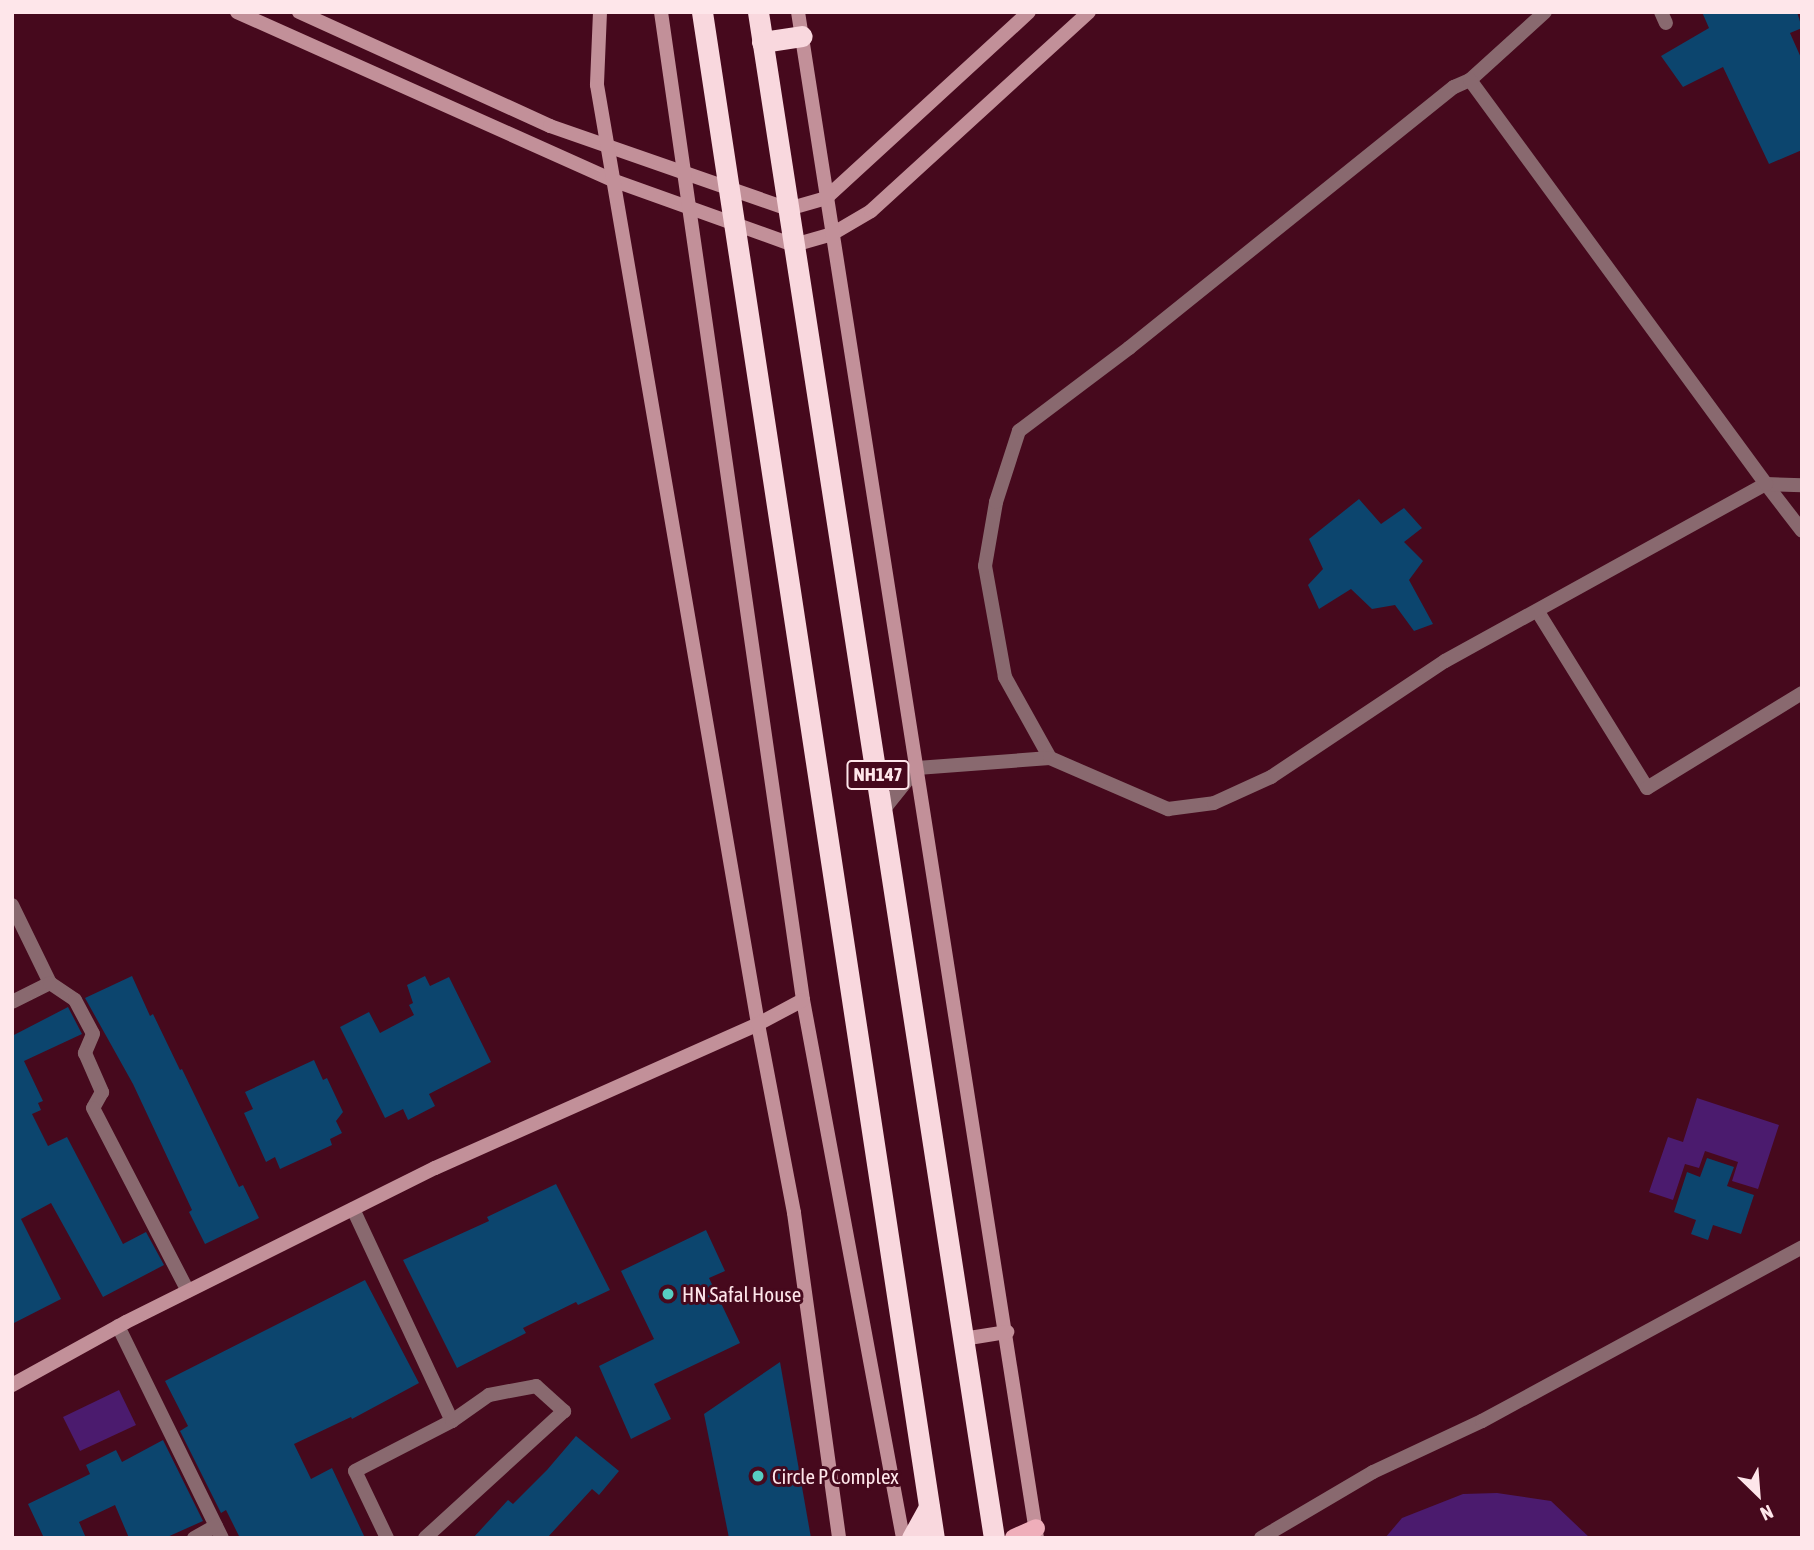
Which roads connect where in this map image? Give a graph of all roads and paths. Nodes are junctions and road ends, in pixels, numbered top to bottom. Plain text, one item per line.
1 (237, 12) edge
2 (299, 12) edge
3 (600, 12) edge
4 (661, 12) edge
5 (702, 12) edge
6 (758, 12) edge
7 (798, 12) edge
8 (1029, 12) edge
9 (1089, 12) edge
10 (1545, 12) edge
11 (802, 36) junction
12 (762, 42) junction
13 (1471, 79) junction
14 (608, 147) junction
15 (686, 174) junction
16 (615, 181) junction
17 (731, 189) junction
18 (826, 198) junction
19 (691, 208) junction
20 (788, 209) junction
21 (737, 227) junction
22 (832, 234) junction
23 (794, 245) junction
24 (1766, 484) junction
25 (1802, 485) edge
26 (1802, 531) edge
27 (1538, 612) junction
28 (1802, 693) edge
29 (1050, 758) junction
30 (918, 768) junction
31 (884, 809) junction
32 (12, 905) edge
33 (50, 983) junction
34 (803, 1000) junction
35 (12, 1002) edge
36 (758, 1024) junction
37 (353, 1209) junction
38 (1802, 1247) edge
39 (188, 1291) junction
40 (118, 1326) junction
41 (1007, 1332) junction
42 (963, 1339) junction
43 (12, 1385) edge
44 (452, 1421) junction
45 (929, 1507) junction
46 (219, 1532) edge
47 (1037, 1533) edge
48 (194, 1538) edge
49 (387, 1538) edge
50 (425, 1538) edge
51 (839, 1538) edge
52 (903, 1538) edge
53 (912, 1538) edge
54 (934, 1538) edge
55 (994, 1538) edge
56 (1014, 1538) edge
57 (1261, 1538) edge

1 - 16 street
2 - 14 street
3 - 14 street
4 - 15 street
5 - 17 highway, NH147
6 - 12 highway, NH147
7 - 11 street
8 - 18 street
9 - 22 street
10 - 13 street
11 - 12 highway
11 - 18 street
12 - 20 highway, NH147
13 - 24 street
13 - 29 street
14 - 15 street
14 - 16 street
15 - 17 street
15 - 19 street
16 - 19 street
16 - 36 street
17 - 20 street
17 - 21 highway, NH147
18 - 20 street
18 - 22 street
19 - 21 street
19 - 34 street
20 - 23 highway, NH147
21 - 23 street
21 - 45 highway, NH147
22 - 23 street
22 - 30 street
23 - 31 highway, NH147
24 - 25 street
24 - 26 street
24 - 27 street
27 - 28 street
27 - 29 street
29 - 30 street
30 - 31 street
30 - 41 street
31 - 42 highway, NH147
32 - 33 street
33 - 35 street
33 - 39 street
34 - 36 street
34 - 52 street
36 - 37 street
36 - 51 street
37 - 39 street
37 - 44 street
38 - 57 street
39 - 40 street
40 - 43 street
40 - 46 street
41 - 42 street
41 - 47 street
42 - 55 highway, NH147
44 - 49 street
44 - 50 street
45 - 53 highway
45 - 54 highway, NH147
46 - 48 street
47 - 56 main road

